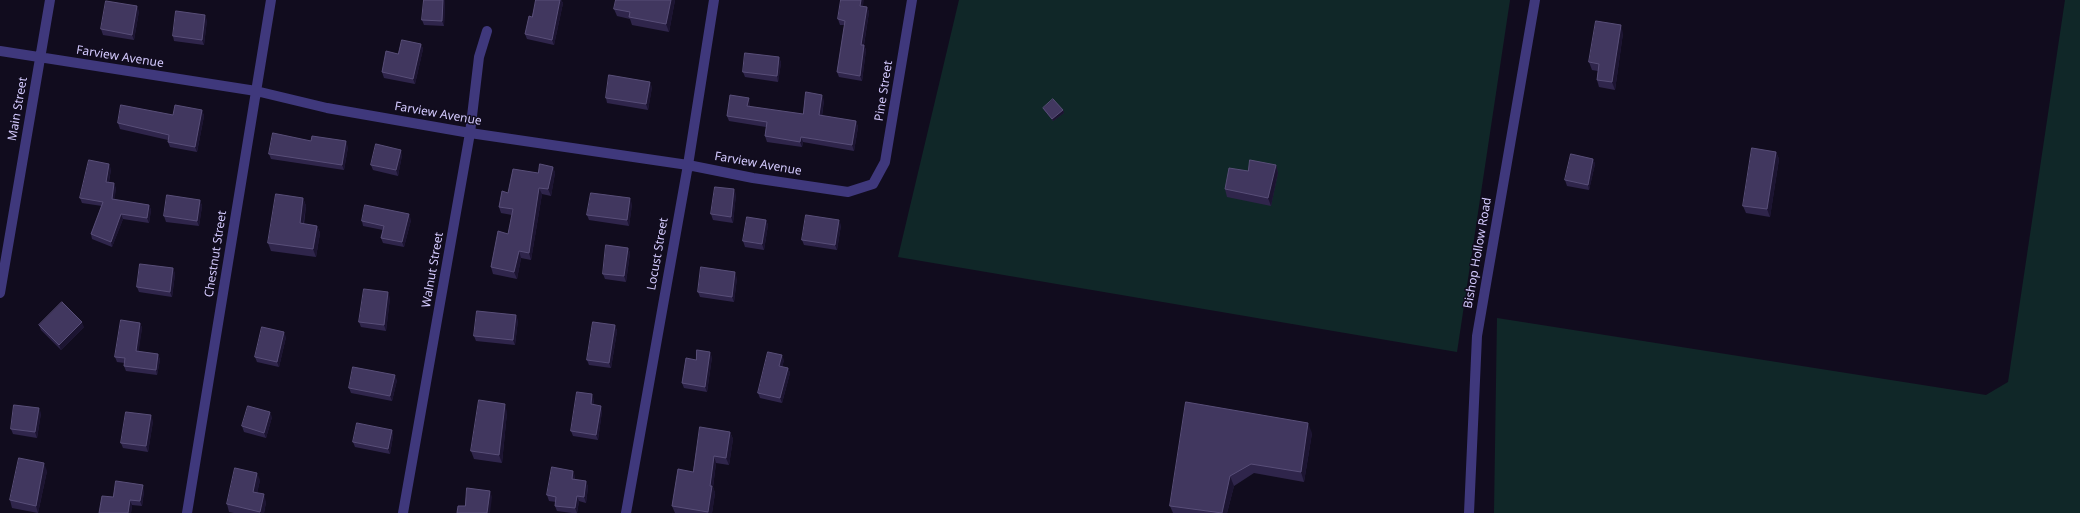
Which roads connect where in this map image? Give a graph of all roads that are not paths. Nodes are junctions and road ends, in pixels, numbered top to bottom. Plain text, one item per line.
1 (50, 0) edge
2 (270, 0) edge
3 (714, 0) edge
4 (912, 0) edge
5 (1535, 0) edge
6 (487, 31) dead end
7 (0, 51) edge
8 (40, 57) junction
9 (256, 91) junction
10 (470, 133) junction
11 (688, 165) junction
12 (873, 184) joint
13 (0, 293) edge
14 (187, 513) edge
15 (403, 513) edge
16 (626, 513) edge
17 (1469, 513) edge

1 - 8 street, Main Street
2 - 9 street, Chestnut Street
3 - 11 street, Locust Street
4 - 12 street, Pine Street
5 - 17 street, Bishop Hollow Road
6 - 10 street, Walnut Street
7 - 8 street, Farview Avenue
8 - 9 street, Farview Avenue
8 - 13 street, Main Street
9 - 10 street, Farview Avenue
9 - 14 street, Chestnut Street
10 - 11 street, Farview Avenue
10 - 15 street, Walnut Street
11 - 12 street, Farview Avenue
11 - 16 street, Locust Street

